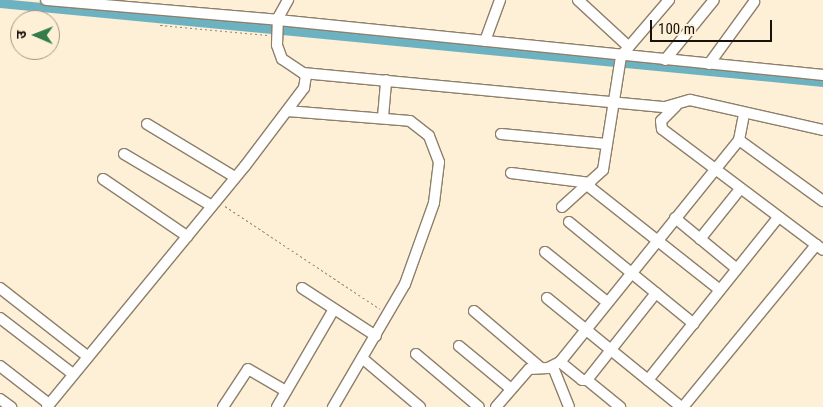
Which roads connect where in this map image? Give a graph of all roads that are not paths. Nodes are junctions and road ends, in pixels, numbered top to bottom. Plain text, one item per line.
1 (46, 0) edge
2 (288, 0) edge
3 (500, 0) edge
4 (578, 0) edge
5 (668, 0) edge
6 (714, 0) edge
7 (96, 2) edge
8 (754, 2) dead end
9 (129, 4) edge
10 (277, 28) junction
11 (485, 41) junction
12 (629, 47) junction
13 (621, 58) junction
14 (666, 60) junction
15 (709, 64) junction
16 (303, 73) junction
17 (823, 75) edge
18 (386, 80) junction
19 (613, 102) junction
20 (676, 106) junction
21 (287, 111) junction
22 (744, 114) junction
23 (383, 117) junction
24 (147, 124) dead end
25 (823, 130) edge
26 (501, 134) dead end
27 (738, 140) junction
28 (607, 144) junction
29 (124, 154) dead end
30 (714, 169) junction
31 (511, 173) dead end
32 (235, 177) junction
33 (103, 179) dead end
34 (588, 184) junction
35 (740, 189) junction
36 (823, 202) edge
37 (214, 203) junction
38 (562, 207) dead end
39 (674, 218) junction
40 (778, 218) junction
41 (569, 222) dead end
42 (187, 236) junction
43 (658, 239) junction
44 (700, 239) junction
45 (819, 247) edge
46 (545, 252) dead end
47 (737, 269) junction
48 (631, 272) junction
49 (0, 288) edge
50 (302, 288) dead end
51 (720, 290) junction
52 (656, 293) junction
53 (547, 298) dead end
54 (607, 302) junction
55 (334, 309) junction
56 (474, 311) dead end
57 (0, 318) edge
58 (694, 324) junction
59 (587, 329) junction
60 (376, 336) junction
61 (459, 346) dead end
62 (611, 349) junction
63 (416, 354) dead end
64 (87, 356) junction
65 (362, 358) junction
66 (557, 365) junction
67 (0, 366) edge
68 (541, 368) junction
69 (73, 374) junction
70 (587, 380) junction
71 (648, 380) junction
72 (511, 389) junction
73 (286, 391) junction
74 (0, 399) edge
75 (48, 406) edge
76 (11, 407) edge
77 (223, 407) edge
78 (277, 407) edge
79 (333, 407) edge
80 (420, 407) edge
81 (479, 407) edge
82 (496, 407) edge
83 (568, 407) edge
84 (620, 407) edge
85 (682, 407) edge

1 - 7 street
2 - 10 street
3 - 11 street
4 - 12 street
5 - 12 street
6 - 14 street
7 - 9 street
8 - 15 street
9 - 10 street
10 - 11 street
10 - 16 street
11 - 13 street
12 - 13 street
13 - 14 street
13 - 19 street
14 - 15 street
15 - 17 street
16 - 18 street
16 - 21 street
18 - 19 street
18 - 23 street
19 - 20 street
19 - 28 street
20 - 22 street
20 - 30 street
21 - 23 street
21 - 32 street
22 - 25 street
22 - 27 street
23 - 60 street
24 - 32 street
26 - 28 street
27 - 30 street
27 - 36 street
28 - 34 street
29 - 37 street
30 - 35 street
30 - 39 street
31 - 34 street
32 - 37 street
33 - 42 street
34 - 38 street
34 - 43 street
35 - 40 street
35 - 44 street
37 - 42 street
39 - 43 street
39 - 44 street
40 - 45 street
40 - 47 street
41 - 48 street
42 - 64 street
43 - 48 street
43 - 51 street
44 - 47 street
45 - 85 street
46 - 54 street
47 - 51 street
48 - 52 street
48 - 54 street
49 - 64 street
50 - 55 street
51 - 58 street
52 - 58 street
52 - 62 street
53 - 59 street
54 - 59 street
55 - 60 street
55 - 73 street
56 - 68 street
57 - 69 street
58 - 71 street
59 - 62 street
59 - 66 street
60 - 65 street
61 - 72 street
62 - 70 street
62 - 71 street
63 - 81 street
64 - 69 street
65 - 79 street
65 - 80 street
66 - 68 street
66 - 70 street
66 - 83 street
67 - 75 street
68 - 72 street
69 - 75 street
70 - 84 street
71 - 85 street
72 - 82 street
73 - 77 street
73 - 78 street
74 - 76 street

